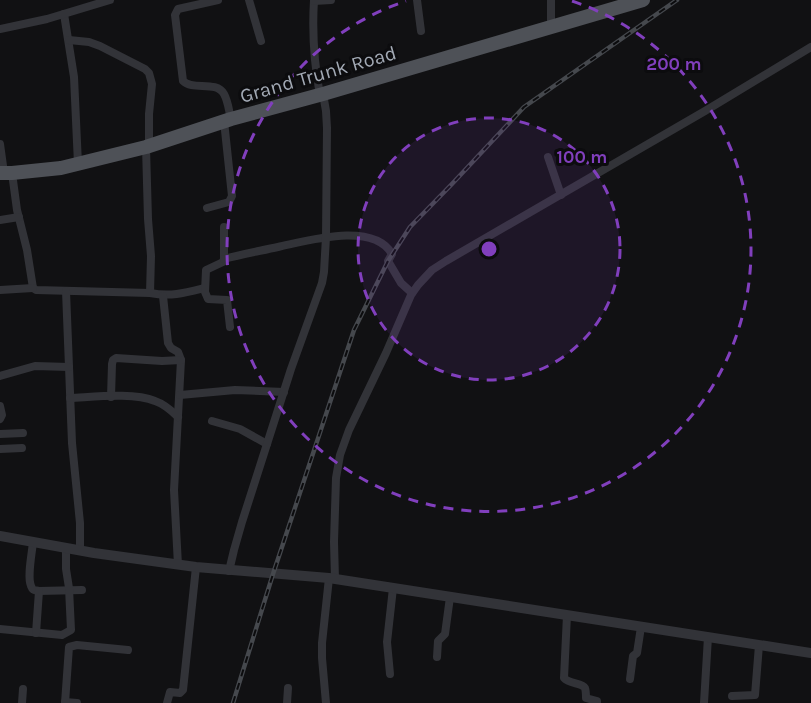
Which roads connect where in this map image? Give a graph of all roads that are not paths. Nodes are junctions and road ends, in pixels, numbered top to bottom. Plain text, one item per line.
1 (110, 0) edge
2 (218, 0) edge
3 (249, 0) edge
4 (331, 0) edge
5 (417, 0) edge
6 (551, 0) edge
7 (643, 0) edge
8 (314, 1) edge
9 (64, 14) junction
10 (551, 27) junction
11 (0, 29) edge
12 (421, 31) dead end
13 (69, 40) junction
14 (261, 40) dead end
15 (811, 47) edge
16 (321, 94) junction
17 (228, 120) junction
18 (0, 144) edge
19 (147, 146) junction
20 (548, 157) dead end
21 (78, 164) junction
22 (5, 173) edge
23 (561, 195) junction
24 (207, 208) dead end
25 (19, 217) junction
26 (0, 220) edge
27 (224, 227) dead end
28 (326, 237) junction
29 (224, 259) junction
30 (33, 288) junction
31 (205, 288) junction
32 (0, 290) edge
33 (66, 291) junction
34 (150, 293) junction
35 (412, 293) junction
36 (163, 296) junction
37 (230, 327) dead end
38 (181, 360) junction
39 (69, 367) junction
40 (0, 376) edge
41 (284, 392) junction
42 (180, 395) junction
43 (111, 397) junction
44 (70, 398) junction
45 (0, 406) edge
46 (178, 417) junction
47 (0, 419) edge
48 (212, 421) dead end
49 (23, 433) dead end
50 (0, 434) edge
51 (267, 444) junction
52 (22, 448) dead end
53 (0, 449) edge
54 (0, 536) edge
55 (33, 542) junction
56 (66, 548) junction
57 (80, 551) junction
58 (178, 565) junction
59 (196, 567) junction
60 (230, 571) junction
61 (332, 579) junction
62 (393, 588) junction
63 (82, 590) dead end
64 (39, 591) junction
65 (69, 591) junction
66 (450, 597) junction
67 (567, 615) junction
68 (641, 627) junction
69 (0, 629) edge
70 (36, 633) junction
71 (708, 637) junction
72 (759, 645) junction
73 (128, 650) dead end
74 (811, 653) edge
75 (437, 657) dead end
76 (390, 674) dead end
77 (630, 679) dead end
78 (288, 688) dead end
79 (23, 689) dead end
80 (732, 696) dead end
81 (22, 703) edge
82 (65, 703) edge
83 (77, 703) edge
84 (167, 703) edge
85 (287, 703) edge
86 (326, 703) edge
87 (597, 703) edge
88 (704, 703) edge

1 - 9 street
2 - 17 street
3 - 14 street
4 - 8 street
5 - 12 street
6 - 10 street
7 - 10 main road, Grand Trunk Road
8 - 16 street
9 - 11 street
9 - 13 street
10 - 16 main road, Grand Trunk Road
13 - 19 street
13 - 21 street
15 - 23 street
16 - 17 main road, Grand Trunk Road
16 - 28 street
17 - 19 main road, Grand Trunk Road
17 - 24 street
18 - 22 street
19 - 21 main road, Grand Trunk Road
19 - 34 street
20 - 23 street
21 - 22 main road, Grand Trunk Road
22 - 25 street
23 - 35 street
25 - 26 street
25 - 30 street
27 - 29 street
28 - 29 street
28 - 35 street
28 - 41 street
29 - 31 street
30 - 32 street
30 - 33 street
31 - 36 street
31 - 37 street
33 - 34 street
33 - 39 street
34 - 36 street
35 - 61 street
36 - 38 street
38 - 42 street
38 - 43 street
39 - 40 street
39 - 44 street
41 - 42 street
41 - 51 street
42 - 46 street
43 - 44 street
43 - 46 street
44 - 57 street
45 - 47 street
46 - 58 street
48 - 51 street
49 - 50 street
51 - 60 street
52 - 53 street
54 - 55 street
55 - 56 street
55 - 64 street
56 - 57 street
56 - 65 street
57 - 58 street
58 - 59 street
59 - 60 street
59 - 84 street
60 - 61 street
61 - 62 street
61 - 86 street
62 - 66 street
62 - 76 street
63 - 65 street
64 - 65 street
64 - 70 street
65 - 70 street
66 - 67 street
66 - 75 street
67 - 68 street
67 - 87 street
68 - 71 street
68 - 77 street
69 - 70 street
71 - 72 street
71 - 88 street
72 - 74 street
72 - 80 street
73 - 82 street
78 - 85 street
79 - 81 street
82 - 83 street

